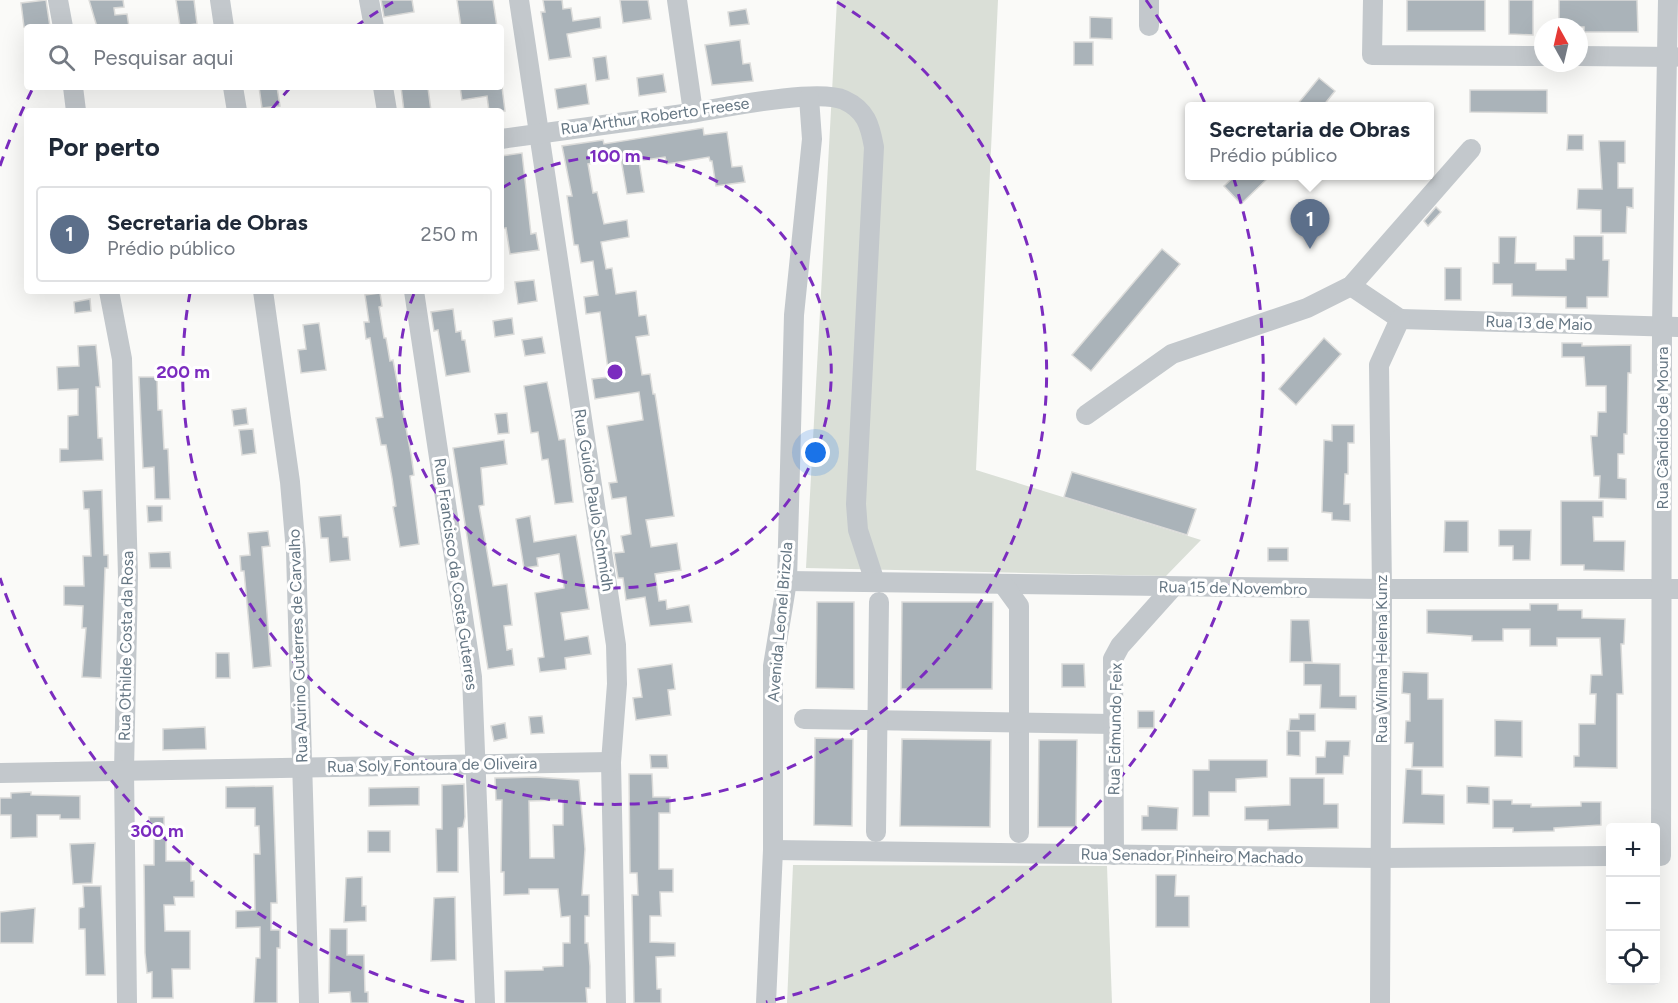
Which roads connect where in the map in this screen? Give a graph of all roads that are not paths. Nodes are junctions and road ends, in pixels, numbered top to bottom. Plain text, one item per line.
1 (58, 0) edge
2 (220, 0) edge
3 (369, 0) edge
4 (519, 0) edge
5 (677, 0) edge
6 (1149, 0) edge
7 (1372, 0) edge
8 (1668, 0) edge
9 (62, 24) edge
10 (224, 24) edge
11 (373, 24) edge
12 (1149, 26) dead end
13 (1534, 56) edge
14 (1588, 56) edge
15 (1671, 57) edge
16 (73, 90) edge
17 (234, 90) edge
18 (384, 90) edge
19 (809, 98) junction
20 (76, 108) edge
21 (236, 108) edge
22 (386, 108) edge
23 (693, 112) junction
24 (539, 133) junction
25 (504, 139) edge
26 (1471, 149) dead end
27 (1351, 286) junction
28 (110, 294) edge
29 (263, 294) edge
30 (414, 294) edge
31 (1400, 319) junction
32 (1670, 326) edge
33 (1086, 415) dead end
34 (787, 581) junction
35 (875, 582) junction
36 (1003, 584) junction
37 (1173, 587) junction
38 (1670, 588) edge
39 (1382, 589) junction
40 (879, 602) dead end
41 (804, 719) dead end
42 (878, 720) junction
43 (1018, 723) junction
44 (1113, 723) junction
45 (611, 762) junction
46 (476, 764) junction
47 (302, 767) junction
48 (123, 771) junction
49 (0, 772) edge
50 (876, 832) dead end
51 (1018, 833) dead end
52 (773, 850) junction
53 (1114, 855) junction
54 (1606, 856) edge
55 (1665, 856) edge
56 (1380, 858) junction
57 (127, 1003) edge
58 (309, 1003) edge
59 (485, 1003) edge
60 (616, 1003) edge
61 (766, 1003) edge
62 (1380, 1003) edge

1 - 9 street
2 - 10 street
3 - 11 street
4 - 24 street, Rua Guido Paulo Schmidh
5 - 23 street
6 - 12 street
7 - 13 street
8 - 15 street, Rua Cândido de Moura
14 - 15 street
15 - 32 street, Rua Cândido de Moura
16 - 20 street
17 - 21 street
18 - 22 street
19 - 23 street, Rua Arthur Roberto Freese
19 - 34 street, Avenida Leonel Brizola
19 - 35 street, Rua Arthur Roberto Freese
23 - 24 street, Rua Arthur Roberto Freese
24 - 25 street, Rua Arthur Roberto Freese
24 - 45 street, Rua Guido Paulo Schmidh
26 - 27 street
27 - 31 street
27 - 33 street
28 - 48 street, Rua Othilde Costa da Rosa
29 - 47 street, Rua Aurino Guterres de Carvalho
30 - 46 street, Rua Francisco da Costa Guterres
31 - 32 street, Rua 13 de Maio
31 - 39 street, Rua Wilma Helena Kunz
32 - 38 street, Rua Cândido de Moura
34 - 35 street, Rua 15 de Novembro
34 - 52 street, Avenida Leonel Brizola
35 - 36 street, Rua 15 de Novembro
36 - 37 street, Rua 15 de Novembro
36 - 43 street
37 - 39 street, Rua 15 de Novembro
37 - 44 street, Rua Edmundo Feix
38 - 39 street, Rua 15 de Novembro
38 - 55 street, Rua Cândido de Moura
39 - 56 street, Rua Wilma Helena Kunz
40 - 42 street
41 - 42 street
42 - 43 street
42 - 50 street
43 - 44 street
43 - 51 street
44 - 53 street, Rua Edmundo Feix
45 - 46 street, Rua Soly Fontoura de Oliveira
45 - 60 street, Rua Guido Paulo Schmidh
46 - 47 street, Rua Soly Fontoura de Oliveira
46 - 59 street, Rua Francisco da Costa Guterres
47 - 48 street, Rua Soly Fontoura de Oliveira
47 - 58 street, Rua Aurino Guterres de Carvalho
48 - 49 street, Rua Soly Fontoura de Oliveira
48 - 57 street, Rua Othilde Costa da Rosa
52 - 53 street, Rua Senador Pinheiro Machado
52 - 61 street, Avenida Leonel Brizola
53 - 56 street, Rua Senador Pinheiro Machado
54 - 56 street, Rua Senador Pinheiro Machado
56 - 62 street, Rua Wilma Helena Kunz

